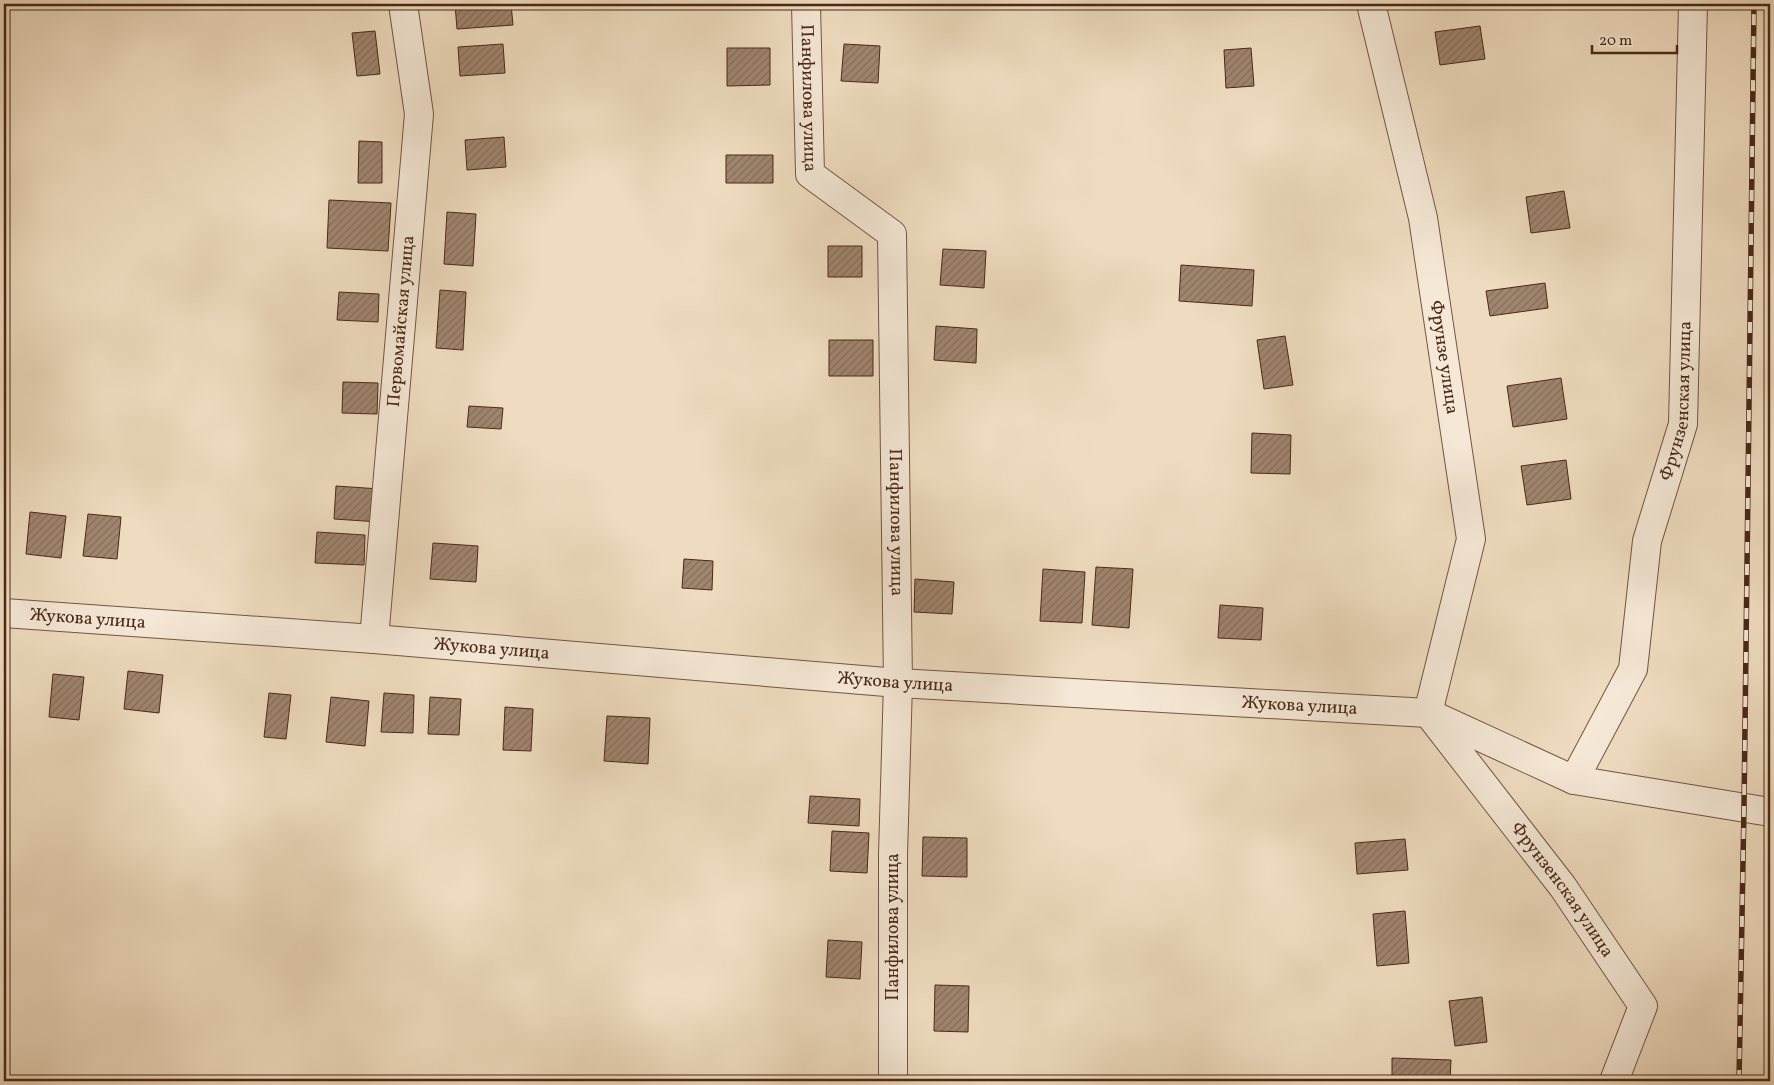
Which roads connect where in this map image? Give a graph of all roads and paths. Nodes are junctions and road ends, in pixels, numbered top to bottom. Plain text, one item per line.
1 (403, 4) edge
2 (806, 4) edge
3 (1371, 4) edge
4 (1693, 4) edge
5 (4, 614) edge
6 (374, 639) junction
7 (898, 683) junction
8 (1428, 713) junction
9 (1574, 780) junction
10 (1770, 812) edge
11 (893, 1081) edge
12 (1614, 1081) edge

1 - 6 street, Первомайская улица
2 - 7 street, Панфилова улица
3 - 8 street, Фрунзе улица
4 - 9 street, Фрунзенская улица
5 - 6 street, Жукова улица
6 - 7 street, Жукова улица
7 - 8 street, Жукова улица
7 - 11 street, Панфилова улица
8 - 9 street, Жукова улица
8 - 12 street, Фрунзенская улица
9 - 10 street, Жукова улица

